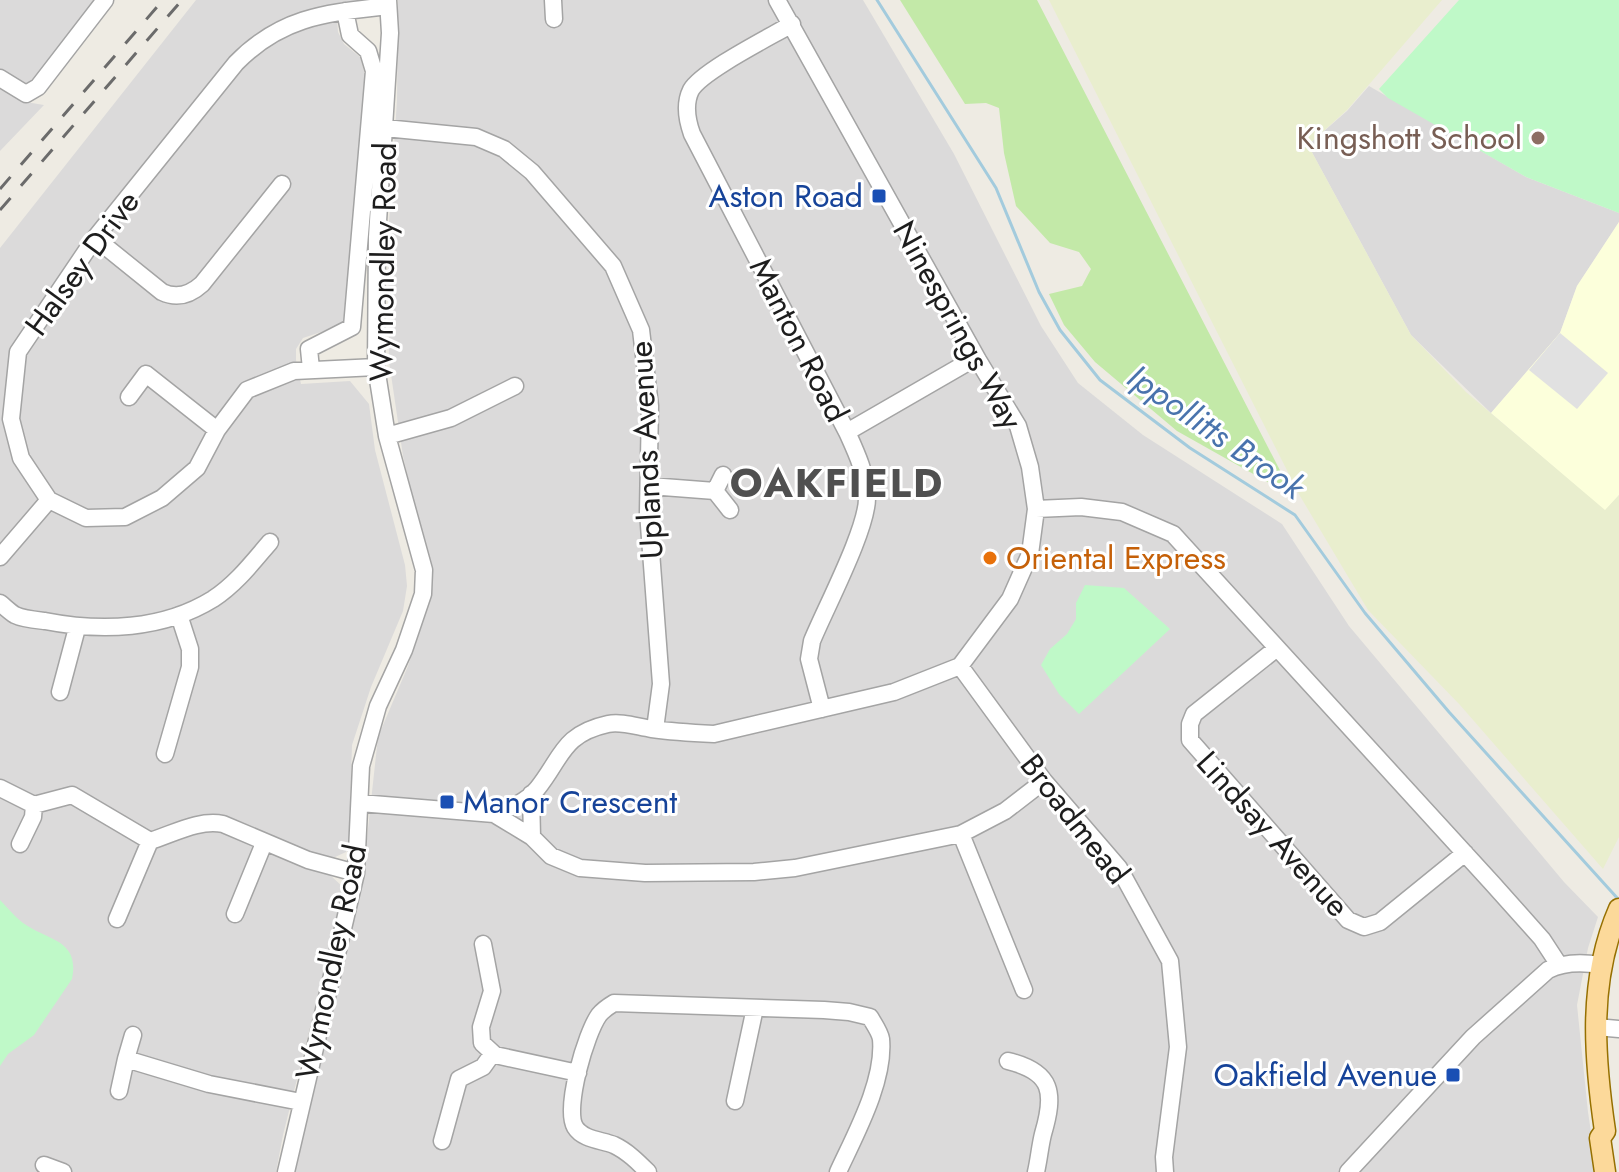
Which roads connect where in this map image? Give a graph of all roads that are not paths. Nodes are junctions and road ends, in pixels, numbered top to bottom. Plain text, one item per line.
1 (553, 0) edge
2 (777, 0) edge
3 (100, 2) edge
4 (388, 3) edge
5 (345, 11) junction
6 (554, 19) dead end
7 (792, 24) junction
8 (0, 78) edge
9 (385, 128) junction
10 (282, 184) dead end
11 (95, 238) junction
12 (978, 360) junction
13 (376, 367) junction
14 (311, 369) junction
15 (515, 386) dead end
16 (129, 397) dead end
17 (6, 420) edge
18 (217, 430) junction
19 (847, 432) junction
20 (387, 436) junction
21 (723, 475) dead end
22 (650, 486) junction
23 (715, 491) junction
24 (49, 500) junction
25 (1036, 509) junction
26 (730, 510) dead end
27 (270, 542) dead end
28 (0, 557) edge
29 (0, 603) edge
30 (179, 615) junction
31 (77, 628) junction
32 (1277, 648) junction
33 (960, 666) junction
34 (60, 692) dead end
35 (822, 709) junction
36 (655, 729) junction
37 (165, 754) dead end
38 (1044, 781) junction
39 (0, 788) edge
40 (531, 794) junction
41 (360, 803) junction
42 (34, 805) junction
43 (494, 814) junction
44 (961, 834) junction
45 (532, 837) junction
46 (150, 841) junction
47 (262, 841) junction
48 (20, 844) dead end
49 (1465, 853) junction
50 (356, 873) junction
51 (1619, 909) edge
52 (235, 914) dead end
53 (117, 919) dead end
54 (483, 944) dead end
55 (1559, 965) junction
56 (1600, 965) junction
57 (1024, 990) dead end
58 (755, 1008) junction
59 (1596, 1027) junction
60 (1619, 1029) edge
61 (133, 1035) dead end
62 (493, 1053) junction
63 (126, 1059) junction
64 (1008, 1061) dead end
65 (578, 1073) junction
66 (119, 1091) dead end
67 (735, 1101) dead end
68 (301, 1102) junction
69 (1605, 1131) junction
70 (442, 1141) dead end
71 (44, 1165) dead end
72 (63, 1172) edge
73 (286, 1172) edge
74 (648, 1172) edge
75 (838, 1172) edge
76 (1036, 1172) edge
77 (1165, 1172) edge
78 (1348, 1172) edge
79 (1605, 1172) edge
80 (1618, 1172) edge

1 - 6 street
2 - 7 street, Ninesprings Way
3 - 8 street
4 - 5 street, Halsey Drive
4 - 9 street, Wymondley Road
5 - 11 street, Halsey Drive
5 - 14 street, Wymondley Road
7 - 12 street, Ninesprings Way
7 - 19 street, Manton Road
9 - 13 street, Wymondley Road
9 - 22 street, Uplands Avenue
10 - 11 street
11 - 17 street, Halsey Drive
12 - 19 street
12 - 25 street, Ninesprings Way
13 - 14 street
13 - 20 street, Wymondley Road
14 - 18 street
15 - 20 street
16 - 18 street
17 - 24 street, Halsey Drive
18 - 24 street
19 - 35 street, Manton Road
20 - 41 street, Wymondley Road
21 - 23 street
22 - 23 street
22 - 36 street, Uplands Avenue
23 - 26 street
24 - 28 street
25 - 32 street
25 - 33 street, Ninesprings Way
27 - 30 street
29 - 31 street
30 - 31 street
30 - 37 street
31 - 34 street
32 - 49 street
32 - 49 street, Lindsay Avenue
33 - 35 street
33 - 38 street, Broadmead
35 - 36 street
36 - 40 street
38 - 44 street
38 - 77 street, Broadmead
39 - 42 street
40 - 43 street
40 - 45 street
41 - 43 street
41 - 50 street, Wymondley Road
42 - 46 street
42 - 48 street
43 - 45 street
44 - 45 street
44 - 57 street
46 - 47 street
46 - 53 street
47 - 50 street
47 - 52 street
49 - 55 street
50 - 68 street, Wymondley Road
51 - 56 main road
54 - 62 street
55 - 56 street
55 - 78 street
56 - 59 main road
58 - 65 street
58 - 67 street
58 - 75 street
59 - 60 street
59 - 69 main road
61 - 63 street
62 - 65 street
62 - 70 street
63 - 66 street
63 - 68 street
64 - 76 street
65 - 74 street
68 - 73 street, Wymondley Road
69 - 79 main road
69 - 80 main road
71 - 72 street

